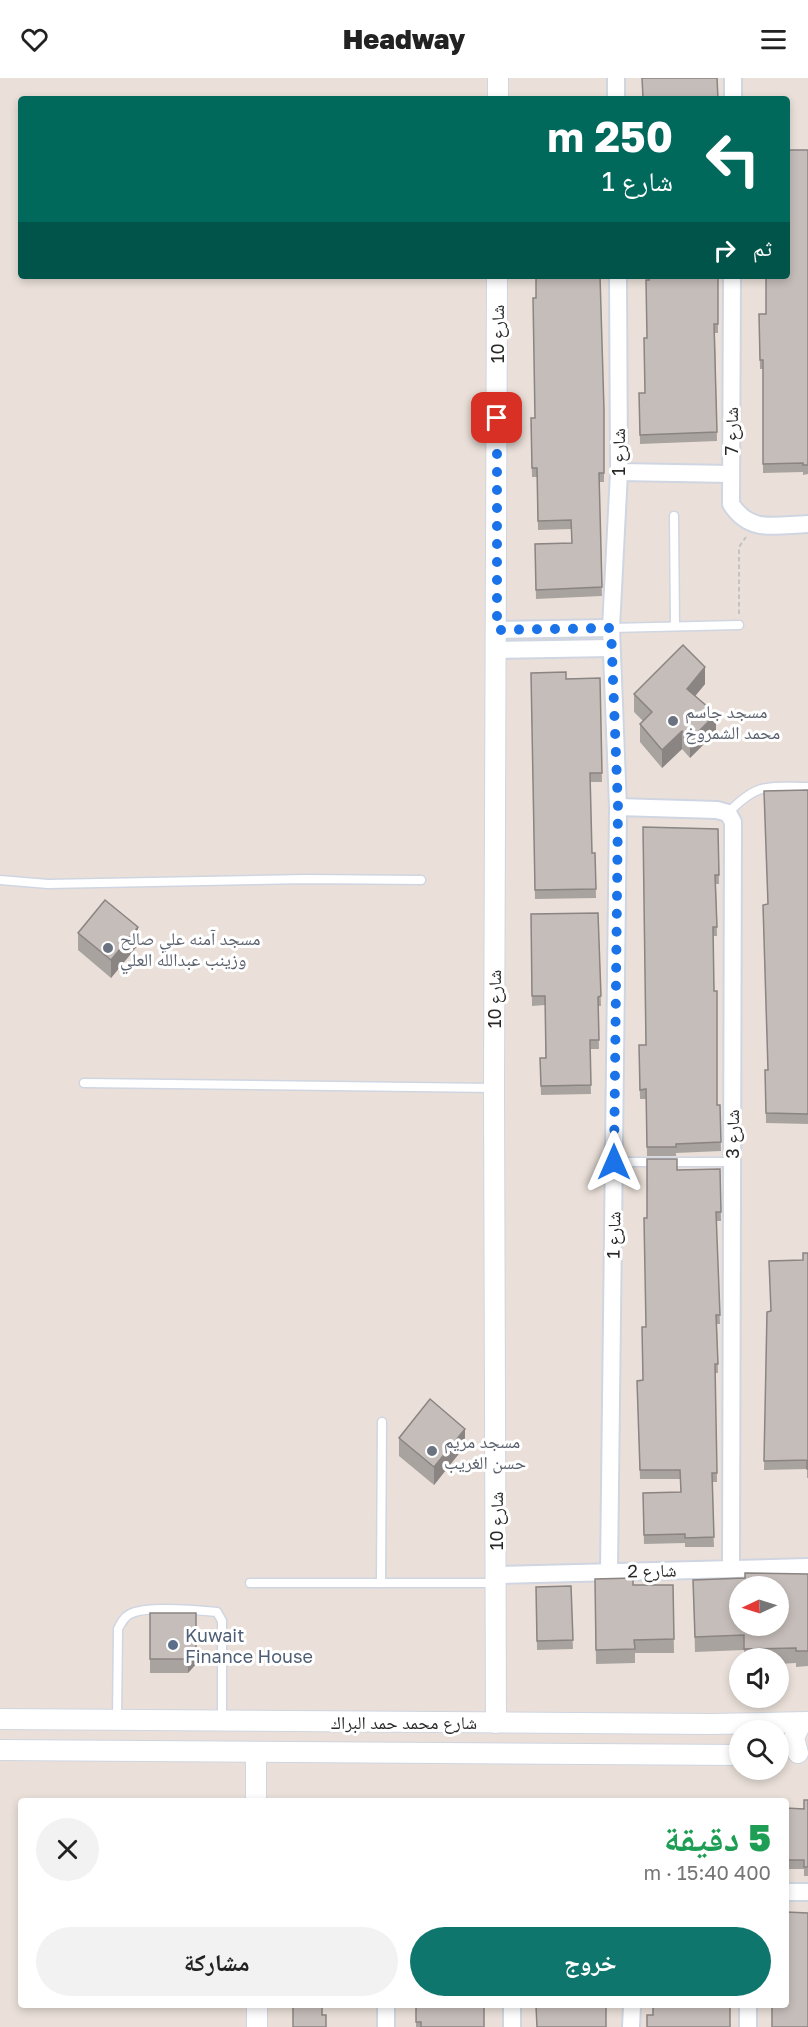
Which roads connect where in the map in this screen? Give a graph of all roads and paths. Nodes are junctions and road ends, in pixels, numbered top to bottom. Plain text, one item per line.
1 (498, 78) edge
2 (616, 78) edge
3 (733, 78) edge
4 (498, 96) edge
5 (616, 96) edge
6 (733, 96) edge
7 (497, 279) edge
8 (618, 279) edge
9 (732, 279) edge
10 (619, 472) junction
11 (731, 474) junction
12 (674, 516) dead end
13 (808, 524) edge
14 (753, 525) junction
15 (675, 626) junction
16 (739, 626) joint
17 (611, 628) junction
18 (496, 640) junction
19 (611, 648) junction
20 (808, 787) edge
21 (618, 807) junction
22 (728, 813) junction
23 (0, 880) edge
24 (421, 880) dead end
25 (84, 1083) dead end
26 (494, 1088) junction
27 (614, 1162) junction
28 (732, 1162) junction
29 (382, 1422) dead end
30 (808, 1567) edge
31 (731, 1568) junction
32 (609, 1571) junction
33 (496, 1579) junction
34 (250, 1583) dead end
35 (381, 1583) junction
36 (0, 1719) edge
37 (117, 1720) junction
38 (148, 1720) junction
39 (222, 1721) junction
40 (496, 1723) junction
41 (804, 1723) edge
42 (711, 1724) junction
43 (0, 1750) edge
44 (148, 1750) junction
45 (256, 1753) junction
46 (803, 1753) edge
47 (712, 1755) junction
48 (729, 1755) edge
49 (256, 1798) edge
50 (789, 1892) edge
51 (808, 1892) edge
52 (257, 2008) edge
53 (386, 2008) edge
54 (512, 2008) edge
55 (632, 2008) edge
56 (748, 2008) edge
57 (257, 2027) edge
58 (386, 2027) edge
59 (512, 2027) edge
60 (631, 2027) edge
61 (748, 2027) edge

1 - 4 street
2 - 5 street
3 - 6 street
7 - 18 street, شارع 10
8 - 10 street, شارع 1
9 - 11 street, شارع 7
10 - 11 street, شارع 7
10 - 17 street, شارع 1
11 - 14 street
12 - 15 lane
13 - 14 street
14 - 16 path
15 - 16 lane
15 - 17 lane
17 - 18 street
17 - 19 street, شارع 1
18 - 19 street
18 - 26 street, شارع 10
19 - 21 street, شارع 1
20 - 22 lane
21 - 22 street
21 - 27 street, شارع 1
22 - 28 street, شارع 3
23 - 24 lane
25 - 26 lane
26 - 33 street, شارع 10
27 - 28 lane
27 - 32 street, شارع 1
28 - 31 street, شارع 3
29 - 35 lane
30 - 31 street, شارع 2
31 - 32 street, شارع 2
32 - 33 street, شارع 2
33 - 35 lane
33 - 40 street, شارع 10
34 - 35 lane
36 - 37 street, شارع محمد حمد البراك
37 - 38 street, شارع محمد حمد البراك
37 - 39 lane
38 - 39 street, شارع محمد حمد البراك
38 - 44 street
39 - 40 street, شارع محمد حمد البراك
40 - 42 street, شارع محمد حمد البراك
41 - 42 street, شارع محمد حمد البراك
41 - 46 street
42 - 47 street
43 - 44 street, شارع محمد حمد البراك
44 - 45 street, شارع محمد حمد البراك
45 - 47 street, شارع محمد حمد البراك
45 - 49 street
47 - 48 street, شارع محمد حمد البراك
50 - 51 street
52 - 57 street
53 - 58 street
54 - 59 street
55 - 60 street
56 - 61 street

